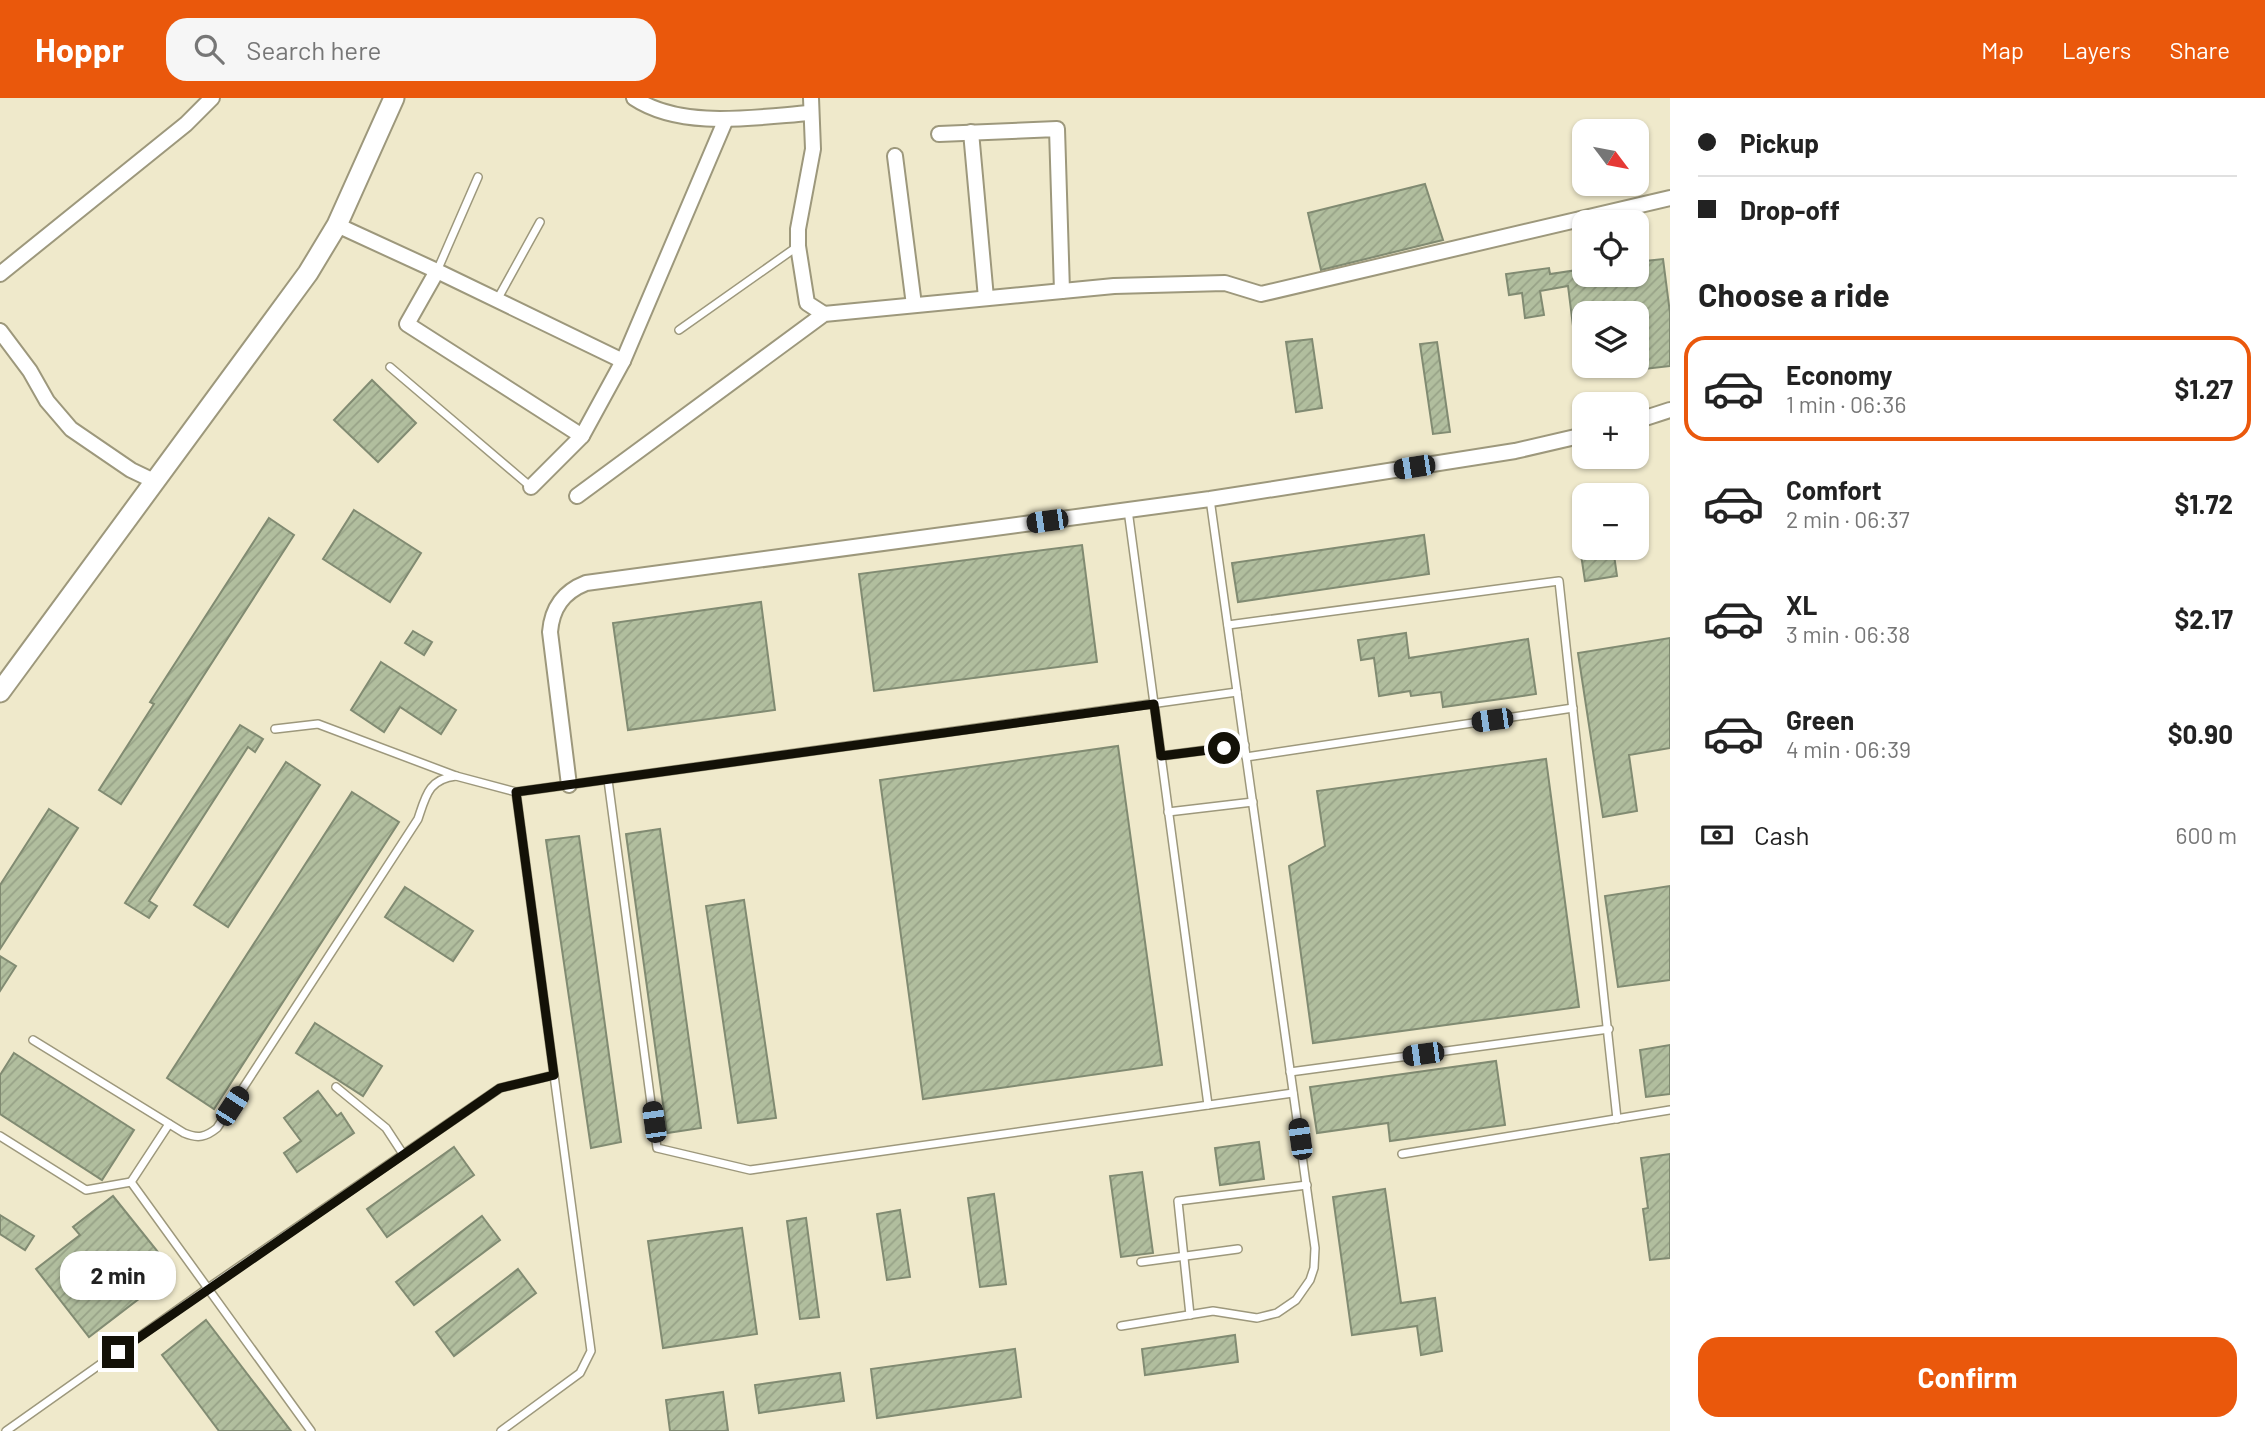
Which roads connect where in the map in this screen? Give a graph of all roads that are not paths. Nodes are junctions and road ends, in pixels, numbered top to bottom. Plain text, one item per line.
1 (212, 98) edge
2 (394, 98) edge
3 (634, 98) edge
4 (810, 106) edge
5 (726, 119) junction
6 (971, 132) junction
7 (939, 134) dead end
8 (895, 156) dead end
9 (478, 177) dead end
10 (1670, 198) edge
11 (540, 222) dead end
12 (337, 225) junction
13 (799, 246) junction
14 (437, 271) junction
15 (0, 274) edge
16 (1062, 291) junction
17 (986, 298) junction
18 (497, 300) junction
19 (914, 305) junction
20 (824, 313) junction
21 (679, 330) dead end
22 (0, 331) edge
23 (623, 361) junction
24 (390, 367) dead end
25 (1670, 410) edge
26 (1649, 417) edge
27 (582, 436) junction
28 (1572, 438) edge
29 (154, 481) junction
30 (531, 487) joint
31 (577, 496) dead end
32 (1210, 499) junction
33 (1128, 510) junction
34 (1228, 625) junction
35 (0, 692) edge
36 (1237, 692) junction
37 (1154, 704) junction
38 (1573, 708) junction
39 (275, 729) dead end
40 (1245, 745) junction
41 (1161, 756) junction
42 (1247, 757) junction
43 (456, 776) junction
44 (608, 780) junction
45 (569, 785) junction
46 (516, 792) junction
47 (1253, 802) junction
48 (1168, 811) junction
49 (1609, 1029) junction
50 (33, 1040) dead end
51 (1290, 1072) junction
52 (554, 1075) junction
53 (336, 1087) dead end
54 (1293, 1093) junction
55 (1208, 1105) junction
56 (1670, 1110) edge
57 (1617, 1119) junction
58 (169, 1124) junction
59 (0, 1136) edge
60 (402, 1154) junction
61 (1402, 1154) dead end
62 (131, 1182) junction
63 (1307, 1185) junction
64 (1238, 1249) dead end
65 (1184, 1256) junction
66 (1141, 1262) dead end
67 (208, 1288) junction
68 (1190, 1315) junction
69 (1121, 1326) dead end
70 (6, 1431) edge
71 (311, 1431) edge
72 (501, 1431) edge

1 - 15 street
2 - 12 main road
3 - 5 street
4 - 5 street
4 - 13 street
5 - 23 street
6 - 7 street
6 - 16 street
6 - 17 street
8 - 19 street
9 - 14 lane
10 - 16 street
11 - 18 lane
12 - 14 street
12 - 29 main road
13 - 20 street
13 - 21 lane
14 - 18 street
14 - 27 street
16 - 17 street
17 - 19 street
18 - 23 street
19 - 20 street
20 - 31 street
22 - 29 street
23 - 27 street
24 - 30 lane
25 - 26 street
27 - 30 street
28 - 32 street
29 - 35 main road
32 - 33 street
32 - 34 lane
33 - 37 lane
33 - 45 street
34 - 36 lane
34 - 38 lane
36 - 37 lane
36 - 40 lane
37 - 41 lane
37 - 44 lane
38 - 42 lane
38 - 49 lane
39 - 43 lane
40 - 41 lane
40 - 42 lane
41 - 48 lane
42 - 47 lane
43 - 46 lane
43 - 58 lane
44 - 45 lane
44 - 55 lane
45 - 46 lane
46 - 52 lane
47 - 48 lane
47 - 51 lane
48 - 55 lane
49 - 51 lane
49 - 57 lane
50 - 58 lane
51 - 54 lane
52 - 60 lane
52 - 72 lane
53 - 60 lane
54 - 55 lane
54 - 63 lane
56 - 57 lane
57 - 61 lane
58 - 62 lane
59 - 62 lane
60 - 67 lane
62 - 67 lane
63 - 65 lane
63 - 68 lane
64 - 65 lane
65 - 66 lane
65 - 68 lane
67 - 70 lane
67 - 71 lane
68 - 69 lane

